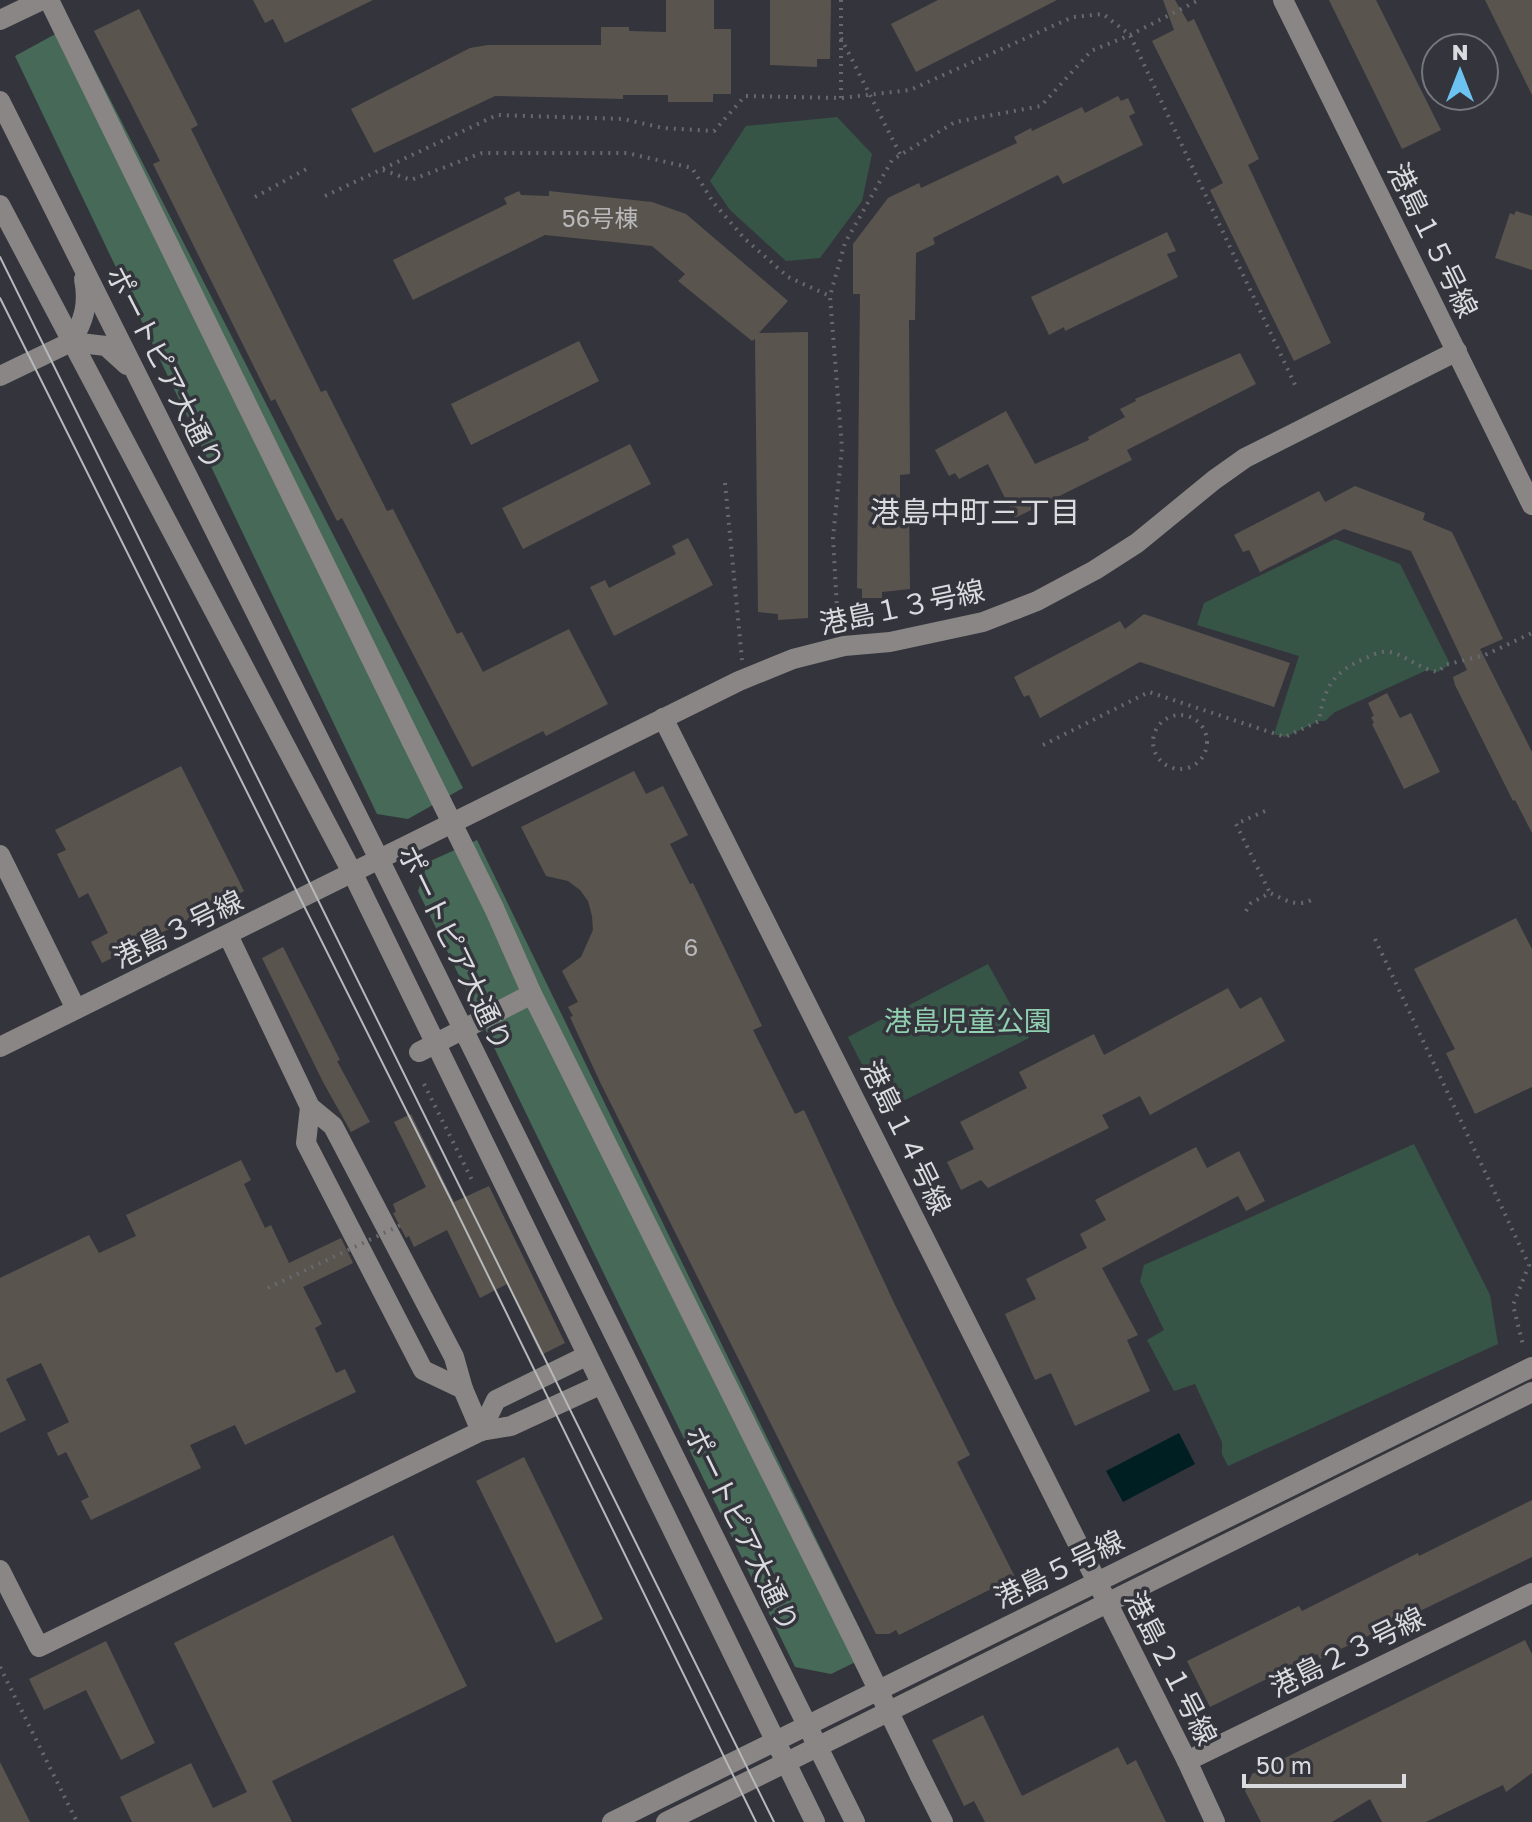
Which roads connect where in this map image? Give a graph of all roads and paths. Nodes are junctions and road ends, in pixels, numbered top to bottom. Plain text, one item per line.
1 (42, 0) edge
2 (49, 0) edge
3 (841, 0) edge
4 (1199, 0) edge
5 (1283, 0) edge
6 (0, 20) edge
7 (1130, 35) junction
8 (841, 38) junction
9 (871, 96) junction
10 (841, 98) junction
11 (0, 101) edge
12 (900, 155) junction
13 (310, 167) dead end
14 (383, 170) junction
15 (325, 196) dead end
16 (255, 197) dead end
17 (0, 205) edge
18 (80, 261) junction
19 (830, 296) junction
20 (71, 342) junction
21 (1457, 351) junction
22 (135, 373) junction
23 (0, 376) edge
24 (1297, 389) dead end
25 (725, 483) dead end
26 (1532, 505) edge
27 (838, 629) dead end
28 (1532, 633) edge
29 (742, 662) dead end
30 (663, 718) junction
31 (1043, 745) dead end
32 (1185, 769) joint
33 (1265, 811) dead end
34 (0, 855) edge
35 (380, 861) junction
36 (353, 874) junction
37 (1270, 893) junction
38 (1311, 900) dead end
39 (1246, 911) dead end
40 (228, 935) junction
41 (1375, 939) dead end
42 (532, 994) junction
43 (76, 1009) junction
44 (0, 1047) edge
45 (419, 1052) dead end
46 (424, 1084) dead end
47 (310, 1107) junction
48 (472, 1180) dead end
49 (403, 1224) dead end
50 (268, 1288) dead end
51 (1523, 1345) dead end
52 (586, 1356) junction
53 (1532, 1367) edge
54 (600, 1385) junction
55 (463, 1389) junction
56 (1532, 1392) edge
57 (481, 1431) junction
58 (0, 1570) edge
59 (1096, 1583) junction
60 (1532, 1593) edge
61 (1106, 1603) junction
62 (0, 1667) edge
63 (808, 1725) junction
64 (775, 1741) junction
65 (818, 1746) junction
66 (1187, 1761) junction
67 (786, 1762) junction
68 (77, 1822) edge
69 (612, 1822) edge
70 (666, 1822) edge
71 (815, 1822) edge
72 (855, 1822) edge
73 (943, 1822) edge
74 (1215, 1822) edge

1 - 6 street
2 - 42 street, bridge
3 - 8 path
4 - 7 path
5 - 21 street, 港島１５号線
7 - 9 path
7 - 12 path
7 - 24 path
8 - 9 path
8 - 10 path
9 - 10 path
9 - 12 path
10 - 14 path
11 - 18 street, ポートピア大通り
12 - 19 path
13 - 16 path
14 - 15 path
14 - 19 path
17 - 20 street
18 - 20 street
18 - 22 street, ポートピア大通り
19 - 27 path
20 - 22 street
20 - 23 street
20 - 36 street
21 - 26 street, 港島１５号線
21 - 30 street, 港島１３号線
22 - 35 street, ポートピア大通り
25 - 29 path
28 - 31 path
30 - 35 street, 港島１３号線
30 - 59 street, 港島１４号線
32 - 32 path
33 - 37 path
34 - 43 street
35 - 36 street, 港島３号線
35 - 63 street, ポートピア大通り
36 - 40 street, 港島３号線
36 - 52 street
37 - 38 path
37 - 39 path
40 - 43 street, 港島３号線
40 - 47 street
41 - 51 path
42 - 45 street, bridge
42 - 73 street, bridge
43 - 44 street, 港島３号線
46 - 48 path
47 - 55 street
47 - 55 street
49 - 50 path, bridge
52 - 54 street
52 - 57 street
53 - 59 street, 港島５号線
54 - 57 street
54 - 64 street
55 - 57 street
56 - 61 street, 港島５号線
57 - 58 street
59 - 61 street, 港島２１号線
59 - 63 street, 港島５号線
60 - 66 street, 港島２３号線
61 - 65 street, 港島５号線
61 - 66 street, 港島２１号線
62 - 68 path
63 - 64 street, 港島５号線
63 - 65 street, ポートピア大通り
64 - 67 street
64 - 69 street, 港島５号線
65 - 67 street, 港島５号線
65 - 72 street, ポートピア大通り
66 - 74 street, 港島２１号線
67 - 70 street, 港島５号線
67 - 71 street

